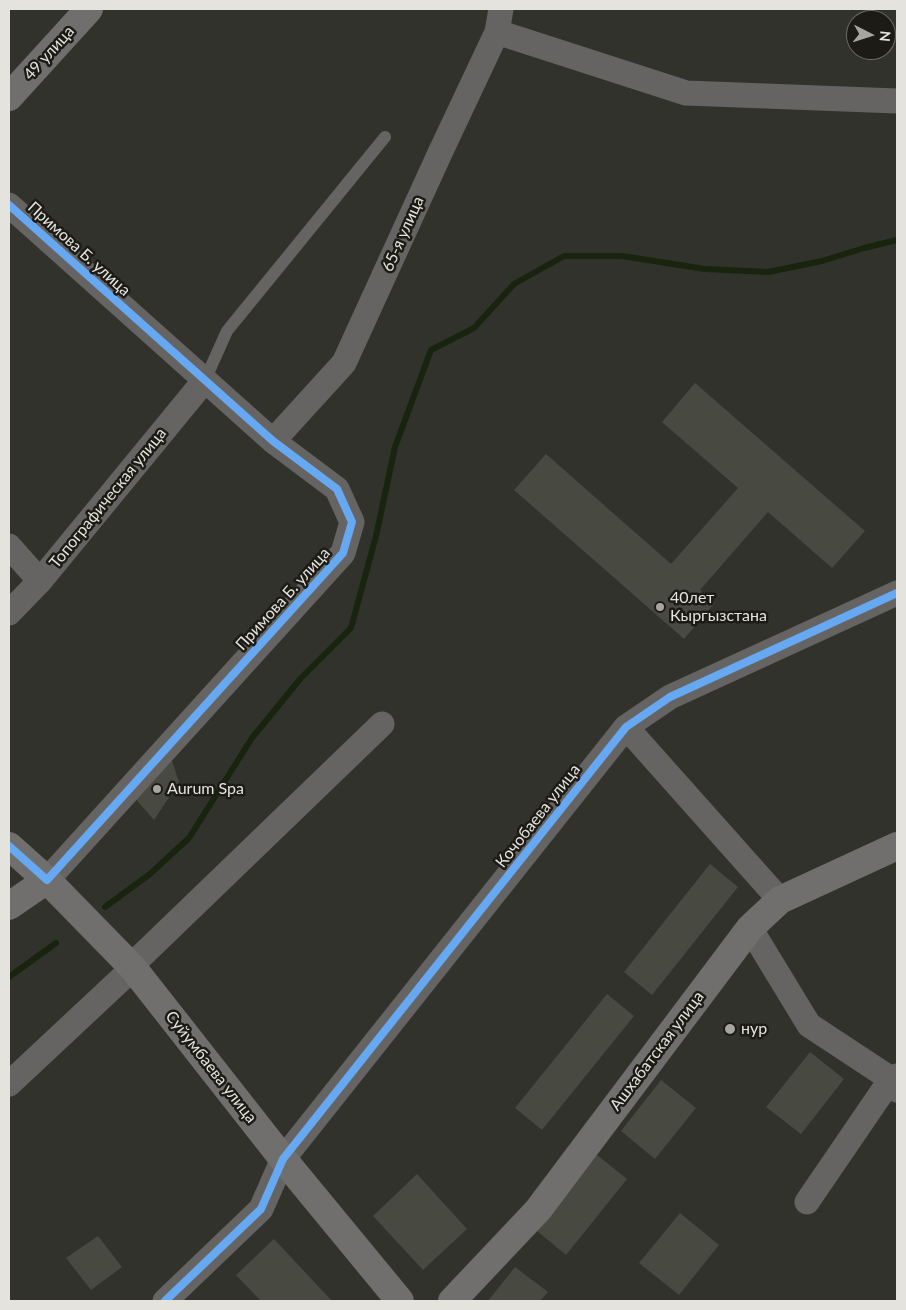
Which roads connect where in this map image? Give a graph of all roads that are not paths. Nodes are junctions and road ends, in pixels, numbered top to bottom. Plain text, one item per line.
1 (89, 9) edge
2 (499, 20) edge
3 (9, 97) edge
4 (897, 102) edge
5 (385, 137) dead end
6 (9, 205) edge
7 (205, 380) junction
8 (274, 441) junction
9 (9, 546) edge
10 (40, 581) junction
11 (897, 593) edge
12 (9, 613) edge
13 (382, 724) dead end
14 (626, 727) junction
15 (9, 846) edge
16 (897, 846) edge
17 (47, 880) junction
18 (780, 900) junction
19 (9, 906) edge
20 (750, 928) junction
21 (132, 967) junction
22 (895, 1082) edge
23 (9, 1084) edge
24 (283, 1159) junction
25 (807, 1202) dead end
26 (165, 1301) edge
27 (400, 1301) edge
28 (452, 1301) edge

1 - 3 street, 49 улица
2 - 4 street
2 - 8 street, 65-я улица
5 - 7 lane
6 - 7 street, Примова Б. улица
7 - 8 street, Примова Б. улица
7 - 10 street, Топографическая улица
8 - 17 street, Примова Б. улица
9 - 10 street
10 - 12 street, Топографическая улица
11 - 14 street, Кочобаева улица
13 - 21 street
14 - 18 street
14 - 24 street, Кочобаева улица
15 - 17 street, Суйумбаева улица
16 - 18 street, Ашхабатская улица
17 - 19 street
17 - 21 street, Суйумбаева улица
18 - 20 street, Ашхабатская улица
20 - 22 street
20 - 28 street, Ашхабатская улица
21 - 23 street
21 - 24 street, Суйумбаева улица
22 - 25 street
24 - 26 street, Кочобаева улица
24 - 27 street, Суйумбаева улица

